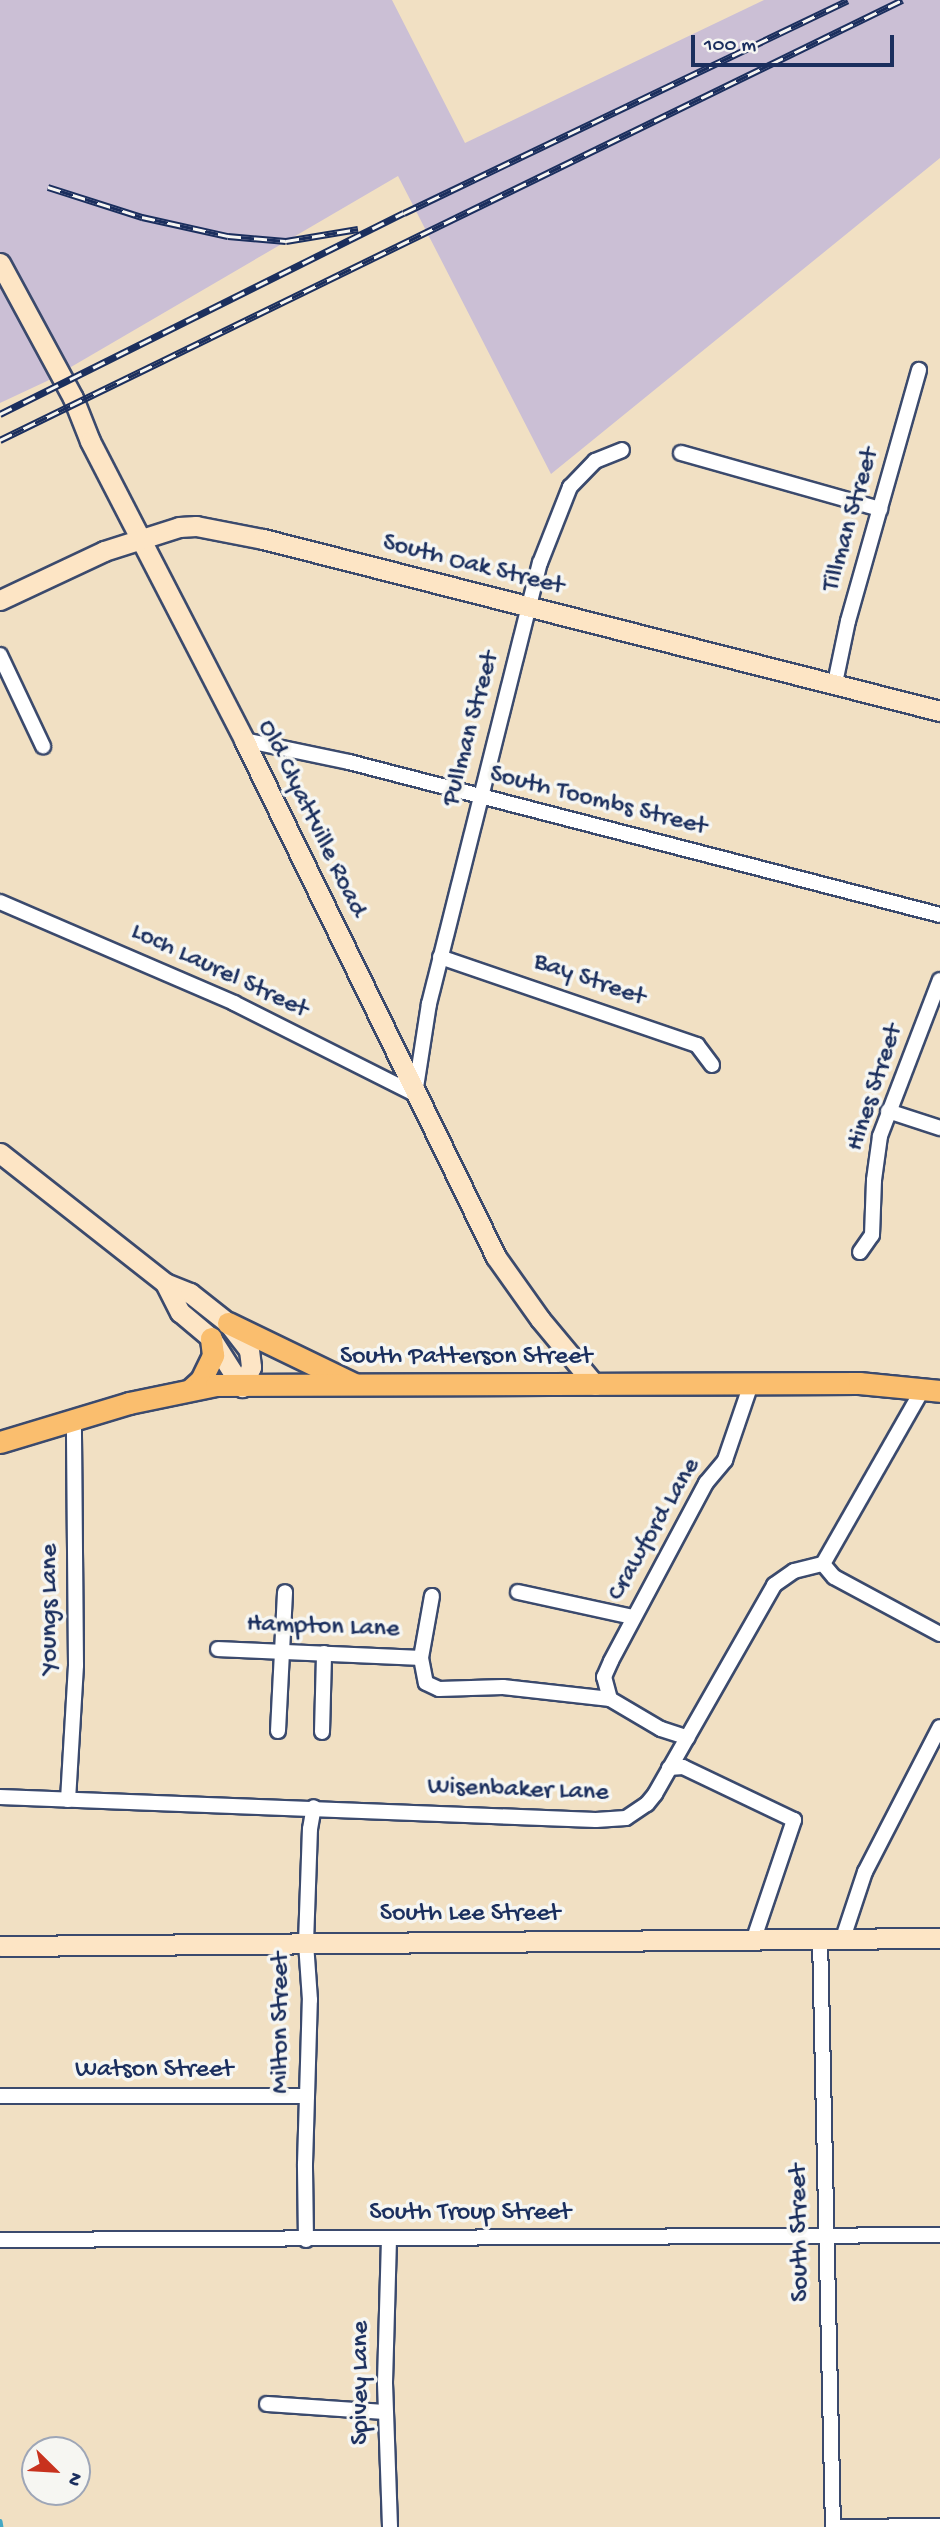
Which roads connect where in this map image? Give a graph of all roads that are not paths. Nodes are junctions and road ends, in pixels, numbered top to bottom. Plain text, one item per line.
1 (0, 262) edge
2 (919, 370) dead end
3 (622, 450) dead end
4 (681, 453) dead end
5 (880, 509) junction
6 (141, 537) junction
7 (0, 600) edge
8 (527, 607) junction
9 (0, 655) edge
10 (835, 683) junction
11 (940, 711) edge
12 (244, 740) junction
13 (43, 746) dead end
14 (479, 797) junction
15 (0, 902) edge
16 (940, 915) edge
17 (440, 957) junction
18 (940, 981) edge
19 (712, 1065) dead end
20 (415, 1094) junction
21 (888, 1111) junction
22 (940, 1128) edge
23 (0, 1153) edge
24 (860, 1252) dead end
25 (165, 1283) junction
26 (228, 1322) junction
27 (211, 1338) junction
28 (751, 1384) junction
29 (595, 1385) junction
30 (242, 1387) junction
31 (363, 1387) junction
32 (191, 1390) junction
33 (931, 1390) edge
34 (75, 1418) junction
35 (0, 1442) edge
36 (823, 1564) junction
37 (285, 1592) dead end
38 (518, 1592) dead end
39 (432, 1596) dead end
40 (633, 1617) junction
41 (940, 1634) edge
42 (218, 1649) dead end
43 (281, 1651) junction
44 (324, 1653) junction
45 (421, 1658) junction
46 (610, 1699) junction
47 (940, 1727) edge
48 (278, 1731) dead end
49 (322, 1732) dead end
50 (688, 1738) junction
51 (669, 1768) junction
52 (0, 1797) edge
53 (68, 1800) junction
54 (314, 1807) junction
55 (754, 1938) junction
56 (820, 1938) junction
57 (843, 1938) junction
58 (940, 1938) edge
59 (306, 1943) junction
60 (0, 1946) edge
61 (0, 2096) edge
62 (307, 2096) junction
63 (940, 2235) edge
64 (825, 2236) junction
65 (0, 2239) edge
66 (389, 2239) junction
67 (306, 2240) junction
68 (267, 2404) dead end
69 (385, 2412) junction
70 (940, 2526) edge
71 (390, 2527) edge
72 (833, 2527) edge

1 - 6 street, Old Clyattville Road
2 - 5 street, Tillman Street
3 - 8 street, Pullman Street
4 - 5 street
5 - 10 street, Tillman Street
6 - 7 street, South Oak Street
6 - 8 street, South Oak Street
6 - 12 street, Old Clyattville Road
8 - 10 street, South Oak Street
8 - 14 street, Pullman Street
9 - 13 street
10 - 11 street, South Oak Street
12 - 14 street, South Toombs Street
12 - 20 street, Old Clyattville Road
14 - 16 street, South Toombs Street
14 - 17 street, Pullman Street
15 - 20 street, Loch Laurel Street
17 - 19 street, Bay Street
17 - 20 street, Pullman Street
18 - 21 street, Hines Street
20 - 29 street, Old Clyattville Road
21 - 22 street
21 - 24 street, Hines Street
23 - 25 street
25 - 26 street
25 - 27 street
26 - 30 street
26 - 31 main road
27 - 30 street
27 - 32 main road
28 - 29 main road, South Patterson Street
28 - 33 main road, South Patterson Street
28 - 40 street, Crawford Lane
29 - 31 main road, South Patterson Street
30 - 31 main road, South Patterson Street
30 - 32 main road, South Patterson Street
32 - 34 main road, South Patterson Street
33 - 36 street
34 - 35 main road, South Patterson Street
34 - 53 street, Youngs Lane
36 - 41 street
36 - 50 street, Wisenbaker Lane
37 - 43 street
38 - 40 street
39 - 45 street
40 - 46 street, Crawford Lane
42 - 43 street, Hampton Lane
43 - 44 street, Hampton Lane
43 - 48 street
44 - 45 street, Hampton Lane
44 - 49 street
45 - 46 street, Hampton Lane
46 - 50 street, Hampton Lane
47 - 57 street
50 - 51 street, Wisenbaker Lane
51 - 54 street, Wisenbaker Lane
51 - 55 street
52 - 53 street, Wisenbaker Lane
53 - 54 street, Wisenbaker Lane
54 - 59 street, Milton Street
55 - 56 street, South Lee Street
55 - 59 street, South Lee Street
56 - 57 street, South Lee Street
56 - 64 street, South Street
57 - 58 street, South Lee Street
59 - 60 street, South Lee Street
59 - 62 street, Milton Street
61 - 62 street, Watson Street
62 - 67 street, Milton Street
63 - 64 street, South Troup Street
64 - 66 street, South Troup Street
64 - 72 street, South Street
65 - 67 street, South Troup Street
66 - 67 street, South Troup Street
66 - 69 street, Spivey Lane
68 - 69 street
69 - 71 street, Spivey Lane
70 - 72 street

